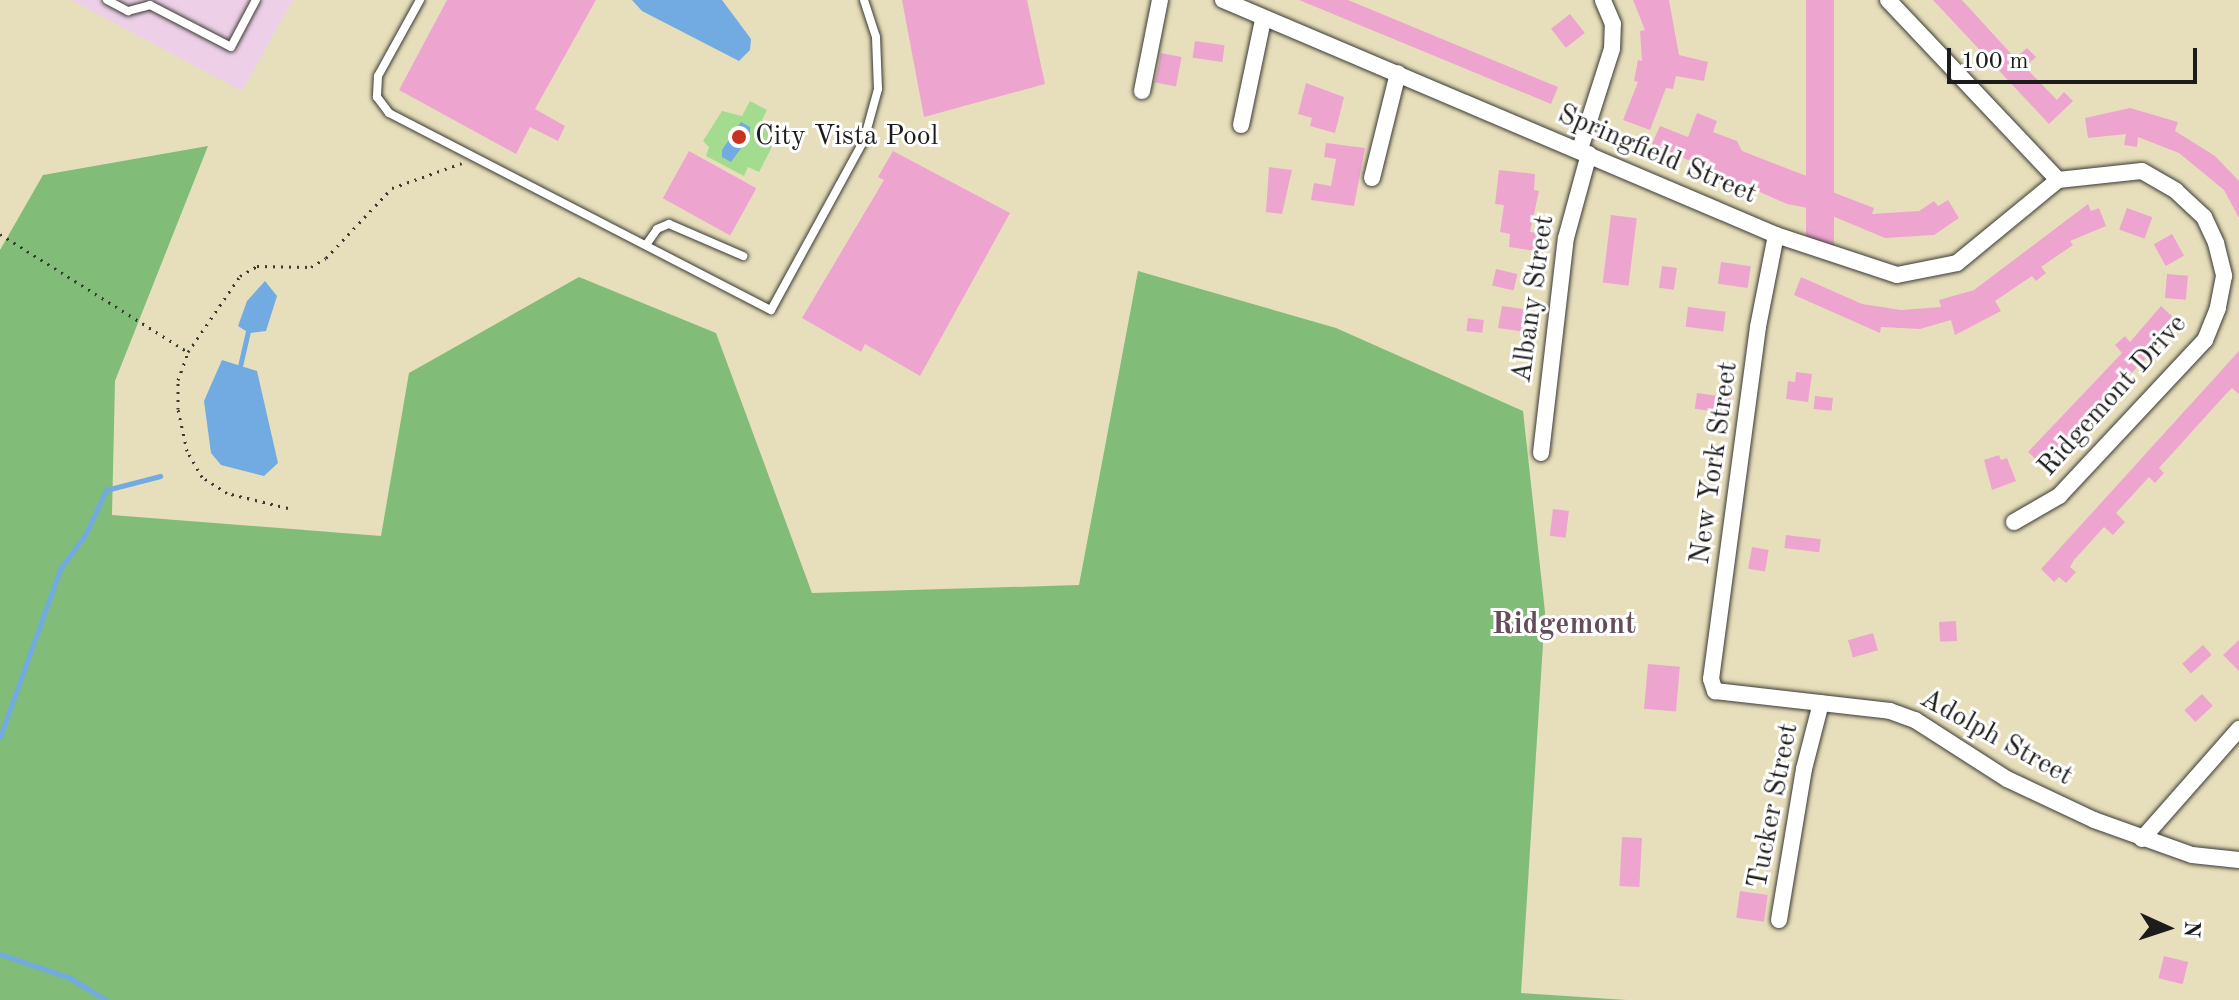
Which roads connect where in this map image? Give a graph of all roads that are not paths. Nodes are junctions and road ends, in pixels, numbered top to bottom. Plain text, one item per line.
1 (107, 0) edge
2 (256, 0) edge
3 (420, 0) edge
4 (864, 0) edge
5 (1160, 0) edge
6 (1223, 0) edge
7 (1603, 0) edge
8 (1888, 0) edge
9 (151, 3) edge
10 (1263, 20) junction
11 (1398, 73) junction
12 (1142, 91) dead end
13 (1241, 125) dead end
14 (1584, 151) junction
15 (1372, 178) dead end
16 (2058, 180) junction
17 (1776, 235) junction
18 (646, 245) junction
19 (743, 256) dead end
20 (1541, 453) dead end
21 (2014, 522) dead end
22 (1721, 695) joint
23 (1821, 703) junction
24 (2239, 729) edge
25 (2142, 839) junction
26 (2239, 860) edge
27 (1779, 920) dead end

1 - 9 lane
2 - 9 lane
3 - 18 lane
4 - 18 lane
5 - 12 street
6 - 10 street, Springfield Street
7 - 14 street, Albany Street
8 - 16 street
10 - 11 street, Springfield Street
10 - 13 street
11 - 14 street, Springfield Street
11 - 15 street
14 - 17 street, Springfield Street
14 - 20 street, Albany Street
16 - 17 street, Springfield Street
16 - 21 street, Ridgemont Drive
17 - 22 street, New York Street
18 - 19 lane
22 - 23 street, Adolph Street
23 - 25 street, Adolph Street
23 - 27 street, Tucker Street
24 - 25 street
25 - 26 street, Adolph Street

